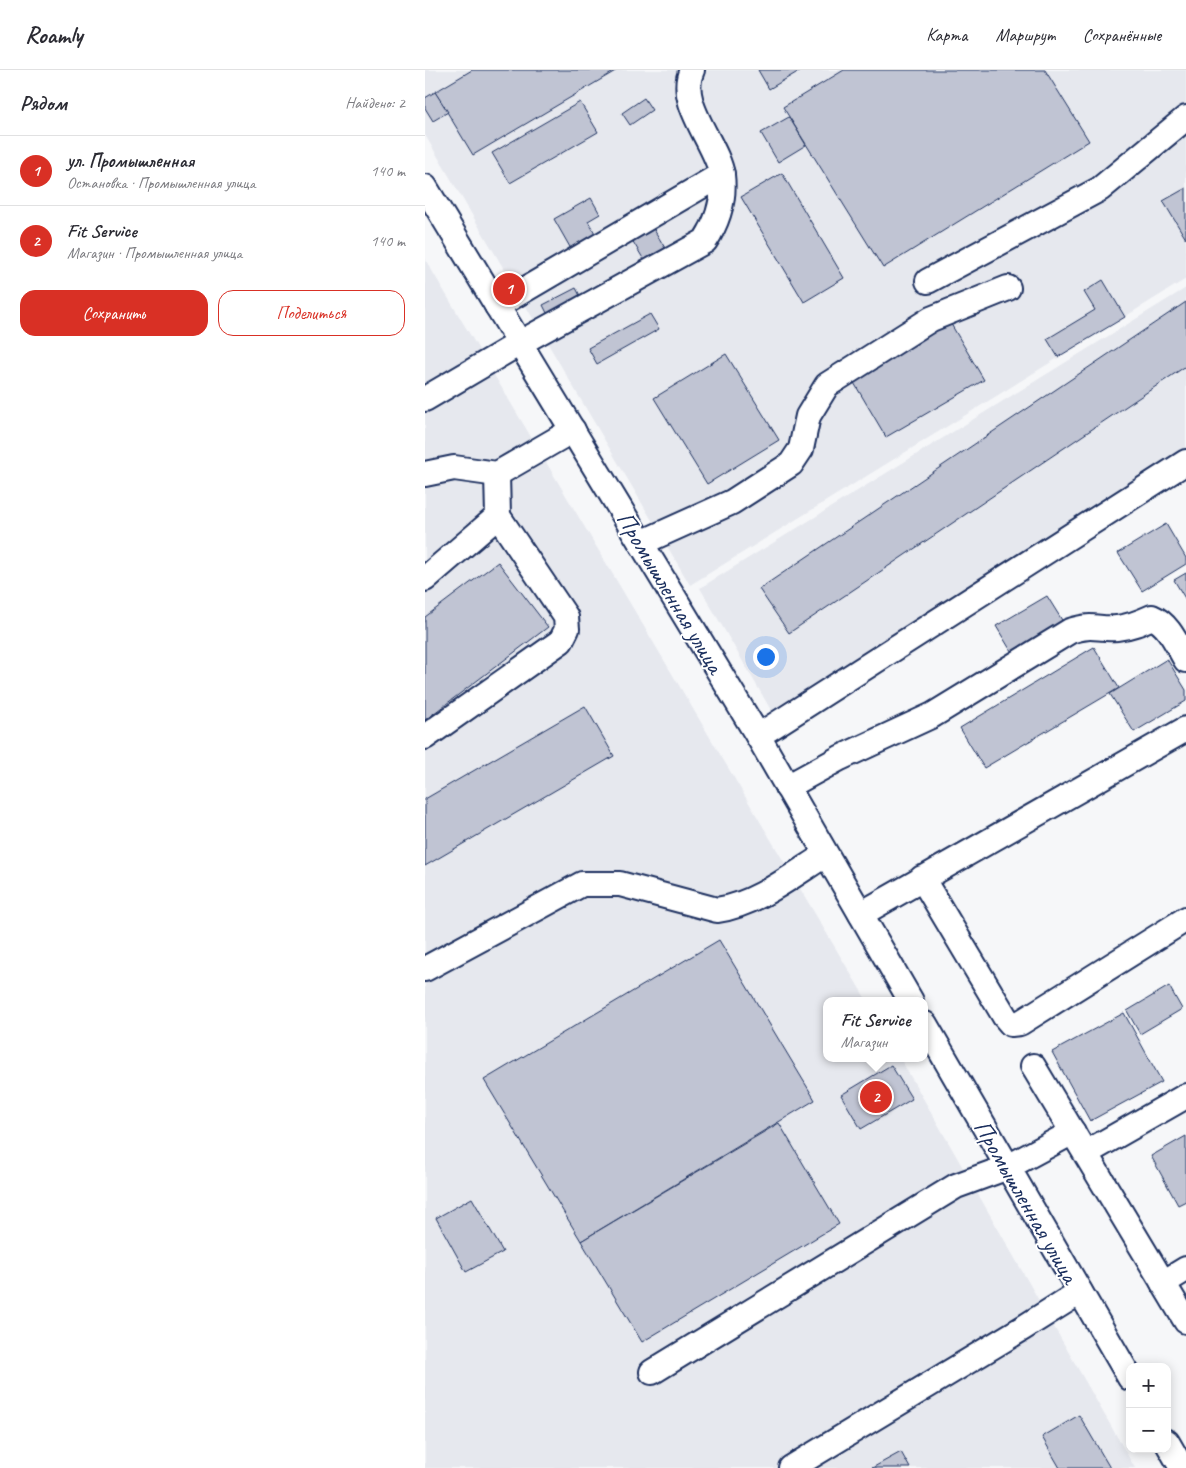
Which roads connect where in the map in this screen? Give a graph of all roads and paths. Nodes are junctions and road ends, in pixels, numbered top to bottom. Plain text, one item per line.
1 (692, 70) edge
2 (1186, 118) edge
3 (722, 174) junction
4 (425, 187) edge
5 (929, 281) dead end
6 (1008, 288) dead end
7 (497, 306) junction
8 (520, 343) junction
9 (425, 399) edge
10 (573, 430) junction
11 (1186, 462) edge
12 (425, 474) edge
13 (497, 474) junction
14 (497, 516) junction
15 (641, 543) junction
16 (425, 579) edge
17 (1186, 660) edge
18 (1186, 729) edge
19 (758, 736) junction
20 (425, 737) edge
21 (787, 787) junction
22 (825, 855) junction
23 (922, 878) junction
24 (861, 914) junction
25 (1186, 919) edge
26 (425, 968) edge
27 (909, 997) edge
28 (928, 1029) edge
29 (1033, 1066) dead end
30 (1186, 1096) edge
31 (1073, 1132) junction
32 (1086, 1153) junction
33 (1007, 1167) junction
34 (1186, 1269) edge
35 (1163, 1283) junction
36 (1079, 1292) junction
37 (1186, 1322) edge
38 (1126, 1371) edge
39 (653, 1372) dead end
40 (1171, 1448) edge
41 (791, 1468) edge
42 (1183, 1468) edge

1 - 3 street
2 - 5 street
3 - 7 street
3 - 8 street
4 - 7 street, Промышленная улица
6 - 15 street
7 - 8 street, Промышленная улица
8 - 9 street
8 - 10 street, Промышленная улица
10 - 13 street
10 - 15 street, Промышленная улица
11 - 19 street
12 - 13 street
13 - 14 street
14 - 16 street
14 - 20 street
15 - 19 street, Промышленная улица
17 - 21 street
18 - 23 street
19 - 21 street, Промышленная улица
21 - 22 street, Промышленная улица
22 - 24 street, Промышленная улица
22 - 26 street
23 - 24 street
23 - 25 street
24 - 27 street, Промышленная улица
28 - 33 street, Промышленная улица
29 - 31 street
30 - 32 street
31 - 32 street
31 - 33 street
32 - 35 street
33 - 36 street, Промышленная улица
33 - 39 street
34 - 35 street
35 - 37 street
36 - 38 street, Промышленная улица
36 - 41 street
40 - 42 street

